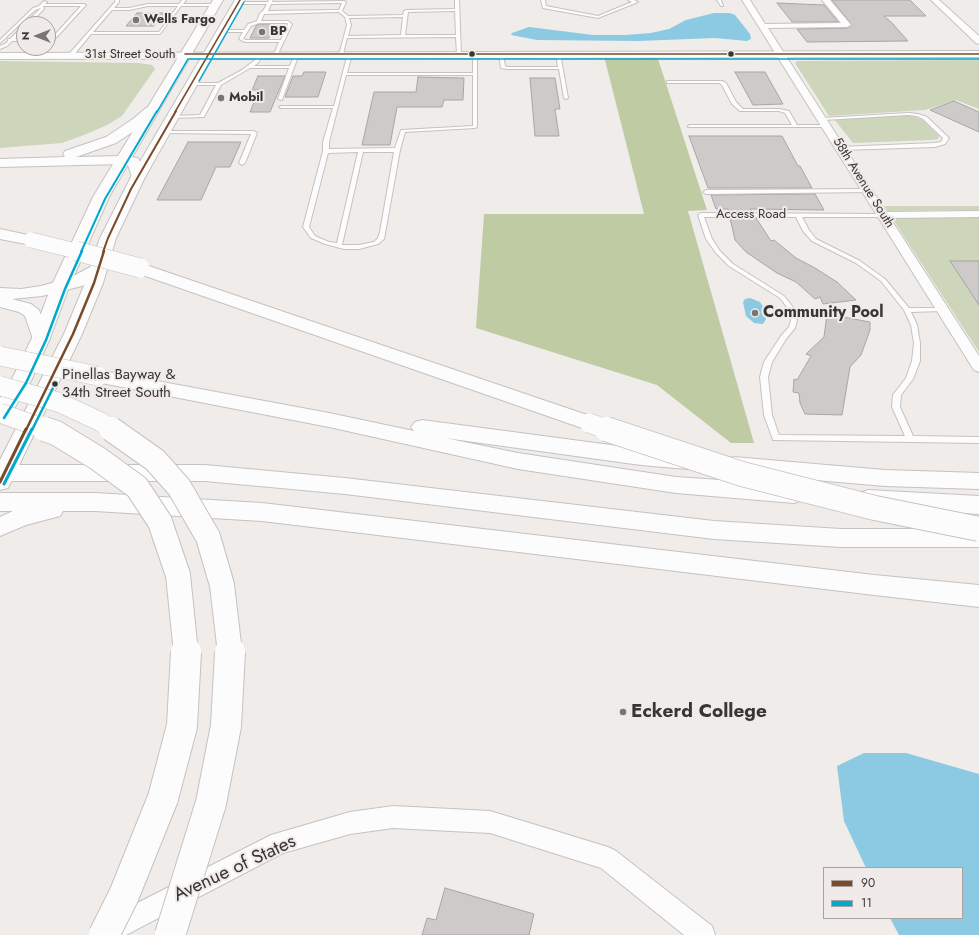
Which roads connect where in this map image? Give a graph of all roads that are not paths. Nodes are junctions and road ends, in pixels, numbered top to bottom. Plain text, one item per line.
1 (47, 0) edge
2 (117, 0) edge
3 (184, 0) edge
4 (457, 0) edge
5 (543, 0) edge
6 (630, 0) edge
7 (719, 0) edge
8 (746, 0) edge
9 (826, 0) edge
10 (935, 0) edge
11 (271, 1) edge
12 (344, 1) edge
13 (239, 2) edge
14 (217, 3) edge
15 (181, 5) junction
16 (41, 6) junction
17 (722, 6) dead end
18 (111, 9) junction
19 (457, 10) junction
20 (340, 11) junction
21 (265, 12) junction
22 (35, 16) edge
23 (405, 16) junction
24 (347, 17) junction
25 (259, 22) junction
26 (960, 23) junction
27 (972, 23) dead end
28 (763, 26) junction
29 (222, 31) junction
30 (245, 31) junction
31 (91, 33) junction
32 (16, 35) edge
33 (56, 36) edge
34 (458, 36) junction
35 (346, 37) junction
36 (403, 37) junction
37 (11, 40) junction
38 (16, 40) edge
39 (1, 41) edge
40 (282, 41) junction
41 (979, 41) edge
42 (0, 48) edge
43 (185, 54) junction
44 (209, 54) junction
45 (260, 54) junction
46 (276, 54) junction
47 (297, 54) junction
48 (346, 54) junction
49 (459, 54) junction
50 (475, 54) junction
51 (501, 54) junction
52 (558, 54) junction
53 (782, 54) junction
54 (979, 54) edge
55 (71, 55) junction
56 (0, 56) edge
57 (250, 67) junction
58 (292, 67) junction
59 (560, 68) junction
60 (345, 74) junction
61 (475, 74) junction
62 (669, 82) dead end
63 (192, 84) junction
64 (219, 84) junction
65 (566, 98) dead end
66 (280, 99) dead end
67 (280, 107) dead end
68 (336, 107) junction
69 (151, 111) junction
70 (173, 117) junction
71 (825, 123) junction
72 (690, 126) dead end
73 (795, 126) junction
74 (164, 132) junction
75 (841, 148) junction
76 (326, 150) junction
77 (361, 150) junction
78 (397, 150) junction
79 (123, 160) junction
80 (32, 162) junction
81 (242, 163) dead end
82 (0, 164) edge
83 (138, 177) junction
84 (868, 191) junction
85 (706, 192) dead end
86 (979, 214) edge
87 (798, 215) junction
88 (882, 215) junction
89 (0, 234) edge
90 (339, 246) junction
91 (98, 270) junction
92 (60, 287) junction
93 (0, 293) edge
94 (0, 301) edge
95 (942, 309) junction
96 (907, 310) junction
97 (41, 338) junction
98 (0, 356) edge
99 (979, 367) edge
100 (0, 386) edge
101 (0, 414) edge
102 (329, 420) junction
103 (910, 439) junction
104 (979, 440) edge
105 (2, 476) edge
106 (979, 481) edge
107 (0, 502) edge
108 (95, 502) junction
109 (979, 505) edge
110 (0, 527) edge
111 (979, 529) edge
112 (979, 538) edge
113 (979, 596) edge
114 (100, 935) edge
115 (104, 935) edge
116 (170, 935) edge
117 (703, 935) edge

1 - 16 lane
2 - 18 lane
3 - 15 lane
4 - 19 lane
5 - 6 lane
7 - 17 lane
8 - 28 street, 58th Avenue South
9 - 28 street
10 - 26 street
11 - 12 lane
11 - 13 lane
11 - 21 lane
12 - 20 lane
13 - 29 main road
14 - 15 lane
14 - 43 main road
15 - 18 lane
15 - 31 lane
16 - 22 lane
16 - 33 lane
16 - 39 lane
18 - 31 lane
19 - 23 lane
19 - 34 lane
20 - 21 lane
20 - 24 lane
21 - 25 lane
23 - 24 lane
23 - 36 lane
24 - 35 lane
25 - 30 lane
25 - 40 lane
26 - 27 street
26 - 41 street
28 - 53 street, 58th Avenue South
29 - 30 lane
29 - 44 main road
30 - 40 lane
31 - 55 lane
32 - 37 lane
34 - 36 lane
34 - 49 lane
35 - 36 lane
35 - 48 lane
37 - 38 lane
37 - 39 lane
37 - 42 lane
40 - 46 lane
43 - 44 street, 31st Street South
43 - 55 street, 31st Street South
43 - 69 main road
44 - 45 street, 31st Street South
44 - 63 main road
45 - 46 street, 31st Street South
45 - 57 lane
46 - 47 street, 31st Street South
47 - 48 street, 31st Street South
47 - 58 lane
48 - 49 street, 31st Street South
48 - 60 lane
49 - 50 street, 31st Street South
50 - 51 street, 31st Street South
50 - 61 lane
51 - 52 street, 31st Street South
51 - 59 lane
52 - 53 street, 31st Street South
52 - 59 lane
53 - 54 street, 31st Street South
53 - 71 street, 58th Avenue South
55 - 56 street, 31st Street South
57 - 58 lane
57 - 64 lane
58 - 66 lane
59 - 65 lane
60 - 61 lane
60 - 68 lane
61 - 78 lane
62 - 73 lane
63 - 64 lane
63 - 70 main road
64 - 70 lane
67 - 68 lane
68 - 76 lane
69 - 79 main road
69 - 80 main road
70 - 74 main road
71 - 73 lane
71 - 75 street, 58th Avenue South
71 - 75 lane
72 - 73 lane
74 - 81 lane
74 - 83 main road
75 - 84 street, 58th Avenue South
76 - 77 lane
76 - 90 lane
77 - 78 lane
77 - 90 lane
78 - 90 lane
79 - 80 main road
79 - 83 main road
79 - 92 main road
80 - 82 main road
83 - 91 main road
84 - 85 lane
84 - 88 street, 58th Avenue South
86 - 88 street
87 - 88 lane, Access Road
87 - 96 lane
87 - 103 lane, Access Road
88 - 95 street, 58th Avenue South
89 - 111 main road, bridge
91 - 92 main road
91 - 105 main road
92 - 93 main road
92 - 97 main road
94 - 97 main road
95 - 96 lane
95 - 99 street, 58th Avenue South
96 - 103 lane
97 - 101 main road
98 - 102 main road, bridge
100 - 116 main road, bridge
101 - 115 main road, bridge
102 - 106 main road
102 - 109 main road
103 - 104 lane
105 - 112 main road
107 - 108 main road
108 - 110 main road
108 - 113 main road
114 - 117 street, Avenue of States

